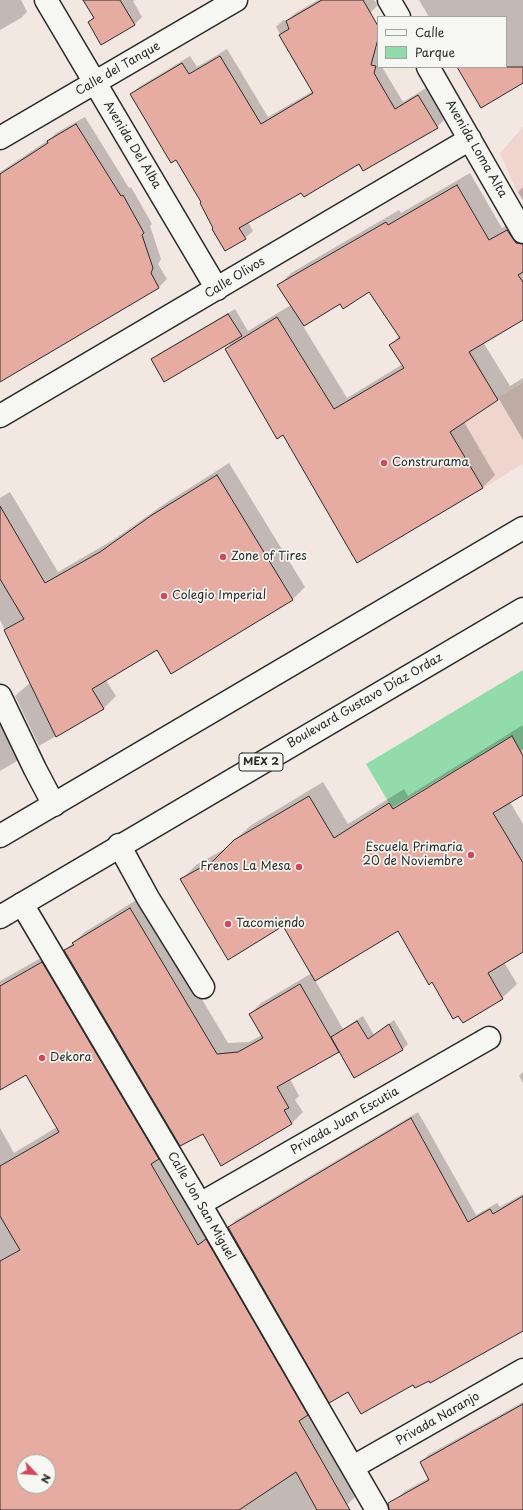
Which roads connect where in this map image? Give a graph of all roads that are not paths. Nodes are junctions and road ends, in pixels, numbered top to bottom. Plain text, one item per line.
1 (46, 0) edge
2 (236, 0) edge
3 (389, 0) edge
4 (398, 16) edge
5 (429, 68) edge
6 (95, 82) junction
7 (0, 138) edge
8 (470, 139) junction
9 (523, 232) edge
10 (218, 289) junction
11 (0, 416) edge
12 (523, 528) edge
13 (523, 608) edge
14 (0, 696) edge
15 (54, 805) junction
16 (0, 836) edge
17 (120, 845) junction
18 (22, 904) junction
19 (0, 917) edge
20 (202, 987) dead end
21 (489, 1038) dead end
22 (200, 1204) junction
23 (523, 1370) edge
24 (352, 1467) junction
25 (377, 1510) edge

1 - 6 street, Avenida Del Alba
2 - 6 street, Calle del Tanque
3 - 4 street
5 - 8 street, Avenida Loma Alta
6 - 7 street, Calle del Tanque
6 - 10 street, Avenida Del Alba
8 - 9 street, Avenida Loma Alta
8 - 10 street, Calle Olivos
10 - 11 street, Calle Olivos
12 - 15 street
13 - 17 street, Boulevard Gustavo Díaz Ordaz / MEX 2
14 - 15 street
15 - 16 street
17 - 18 street, Boulevard Gustavo Díaz Ordaz / MEX 2
17 - 20 street
18 - 19 street, Boulevard Gustavo Díaz Ordaz / MEX 2
18 - 22 street, Calle Jon San Miguel
21 - 22 street, Privada Juan Escutia
22 - 24 street, Calle Jon San Miguel
23 - 24 street, Privada Naranjo
24 - 25 street, Calle Jon San Miguel

